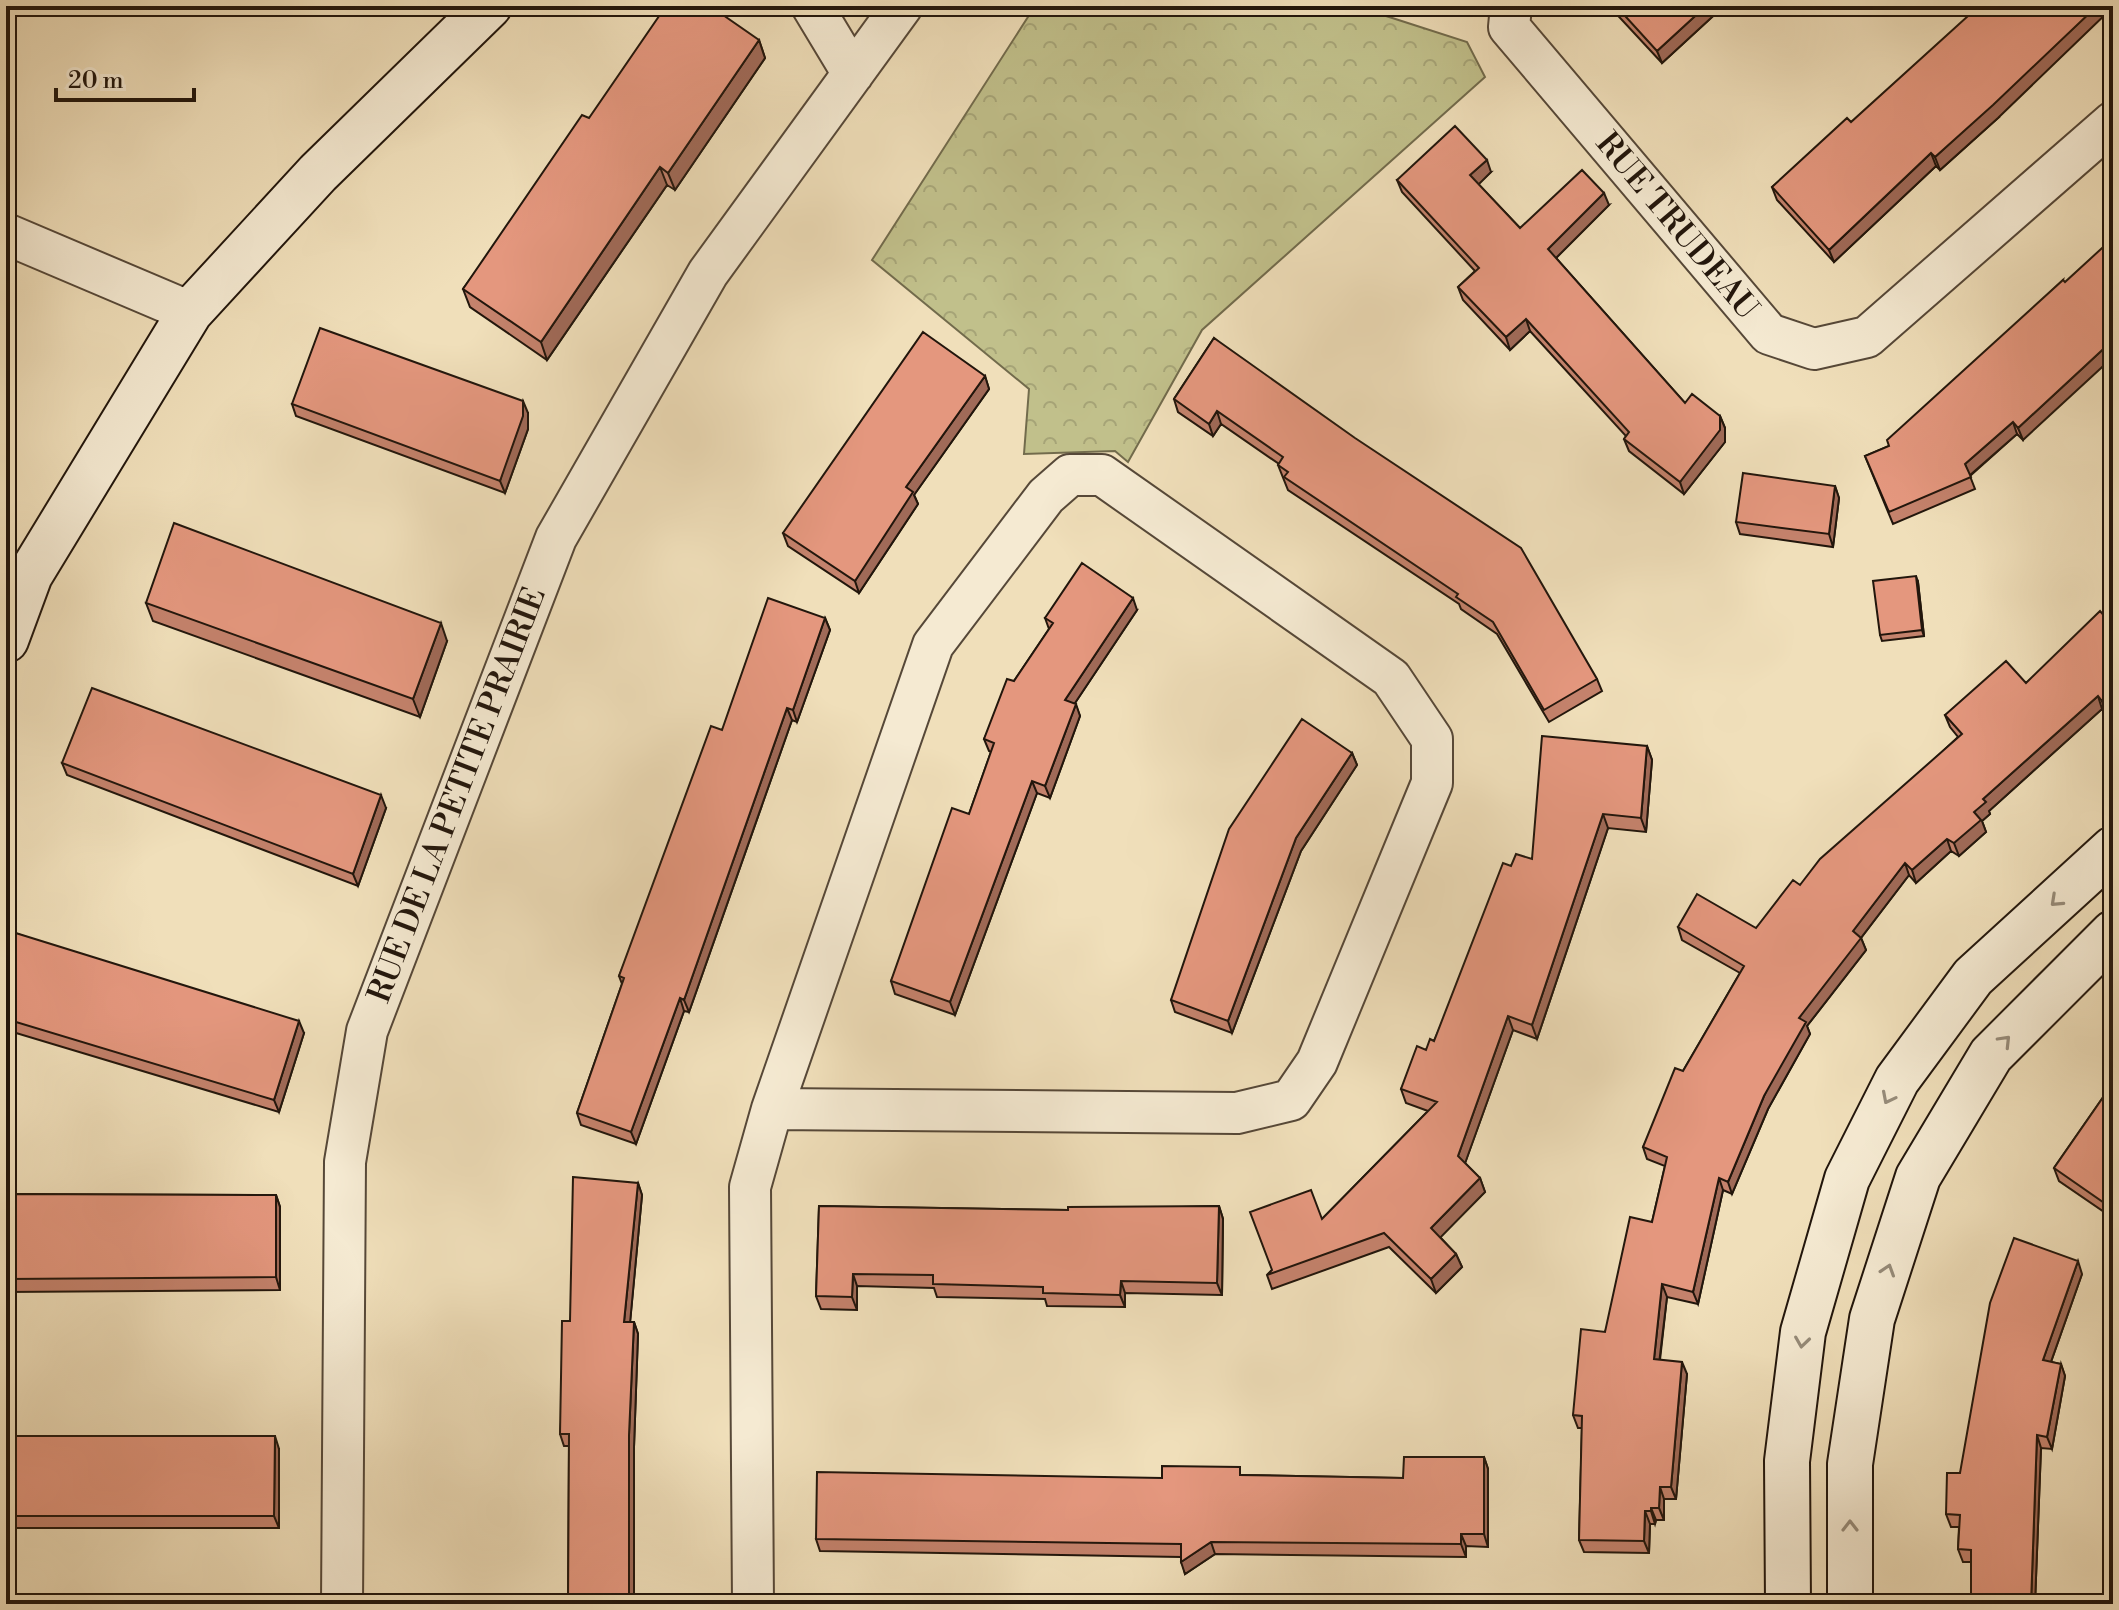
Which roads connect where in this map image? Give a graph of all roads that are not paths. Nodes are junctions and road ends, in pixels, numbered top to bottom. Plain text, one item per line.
1 (489, 6) edge
2 (812, 6) edge
3 (902, 6) edge
4 (1511, 6) edge
5 (853, 74) junction
6 (2113, 122) edge
7 (6, 234) edge
8 (190, 312) junction
9 (6, 640) edge
10 (2113, 849) edge
11 (2113, 933) edge
12 (772, 1109) junction
13 (342, 1604) edge
14 (753, 1604) edge
15 (1788, 1604) edge
16 (1850, 1604) edge

1 - 8 street
2 - 5 street
3 - 5 street, RUE DE LA PETITE PRAIRIE
4 - 6 street, RUE TRUDEAU
5 - 13 street, RUE DE LA PETITE PRAIRIE
7 - 8 street
8 - 9 street
10 -> 15 street
16 -> 11 street
12 - 12 street
12 - 14 street

